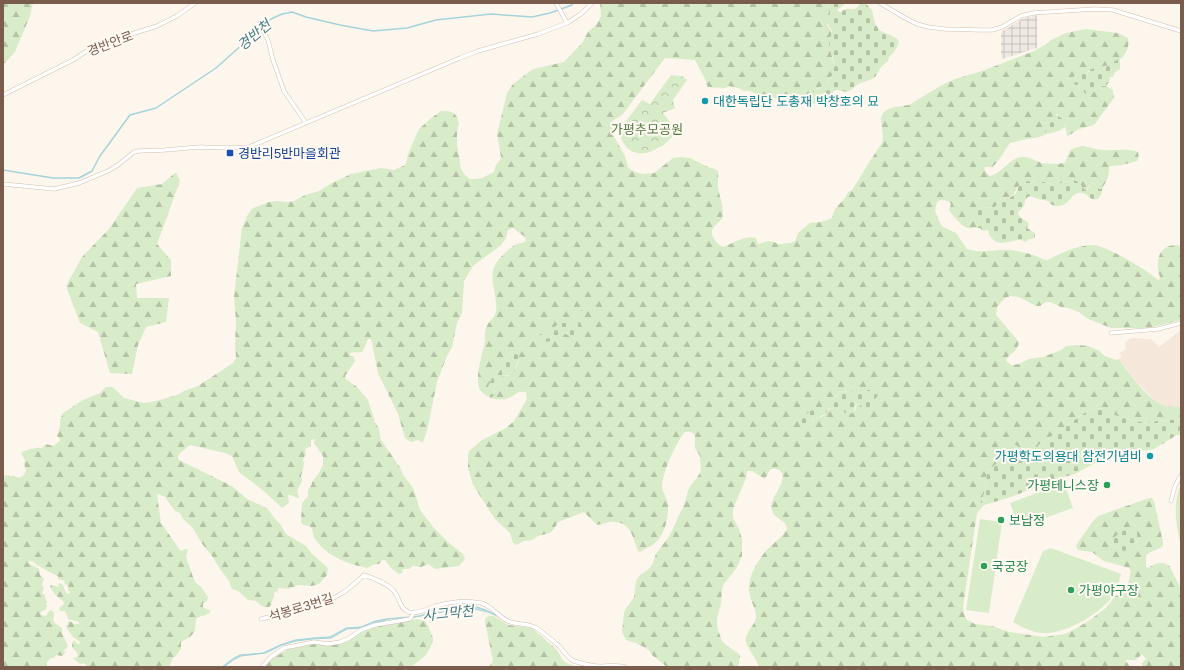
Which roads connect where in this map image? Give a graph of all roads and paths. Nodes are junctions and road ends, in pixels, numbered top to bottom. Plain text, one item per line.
1 (195, 3) edge
2 (556, 3) edge
3 (592, 3) edge
4 (880, 3) edge
5 (567, 24) junction
6 (1181, 32) edge
7 (264, 33) dead end
8 (3, 95) edge
9 (306, 123) junction
10 (3, 184) edge
11 (1181, 323) edge
12 (1111, 333) dead end
13 (1181, 475) edge
14 (1171, 500) dead end
15 (413, 613) junction
16 (261, 619) dead end
17 (262, 667) edge
18 (625, 667) edge

1 - 8 street, 경반안로
2 - 5 street
3 - 5 street
4 - 6 street
5 - 9 street
7 - 9 street
9 - 10 street
11 - 12 street
13 - 14 street
15 - 16 street, 석봉로3번길
15 - 17 street
15 - 18 street

